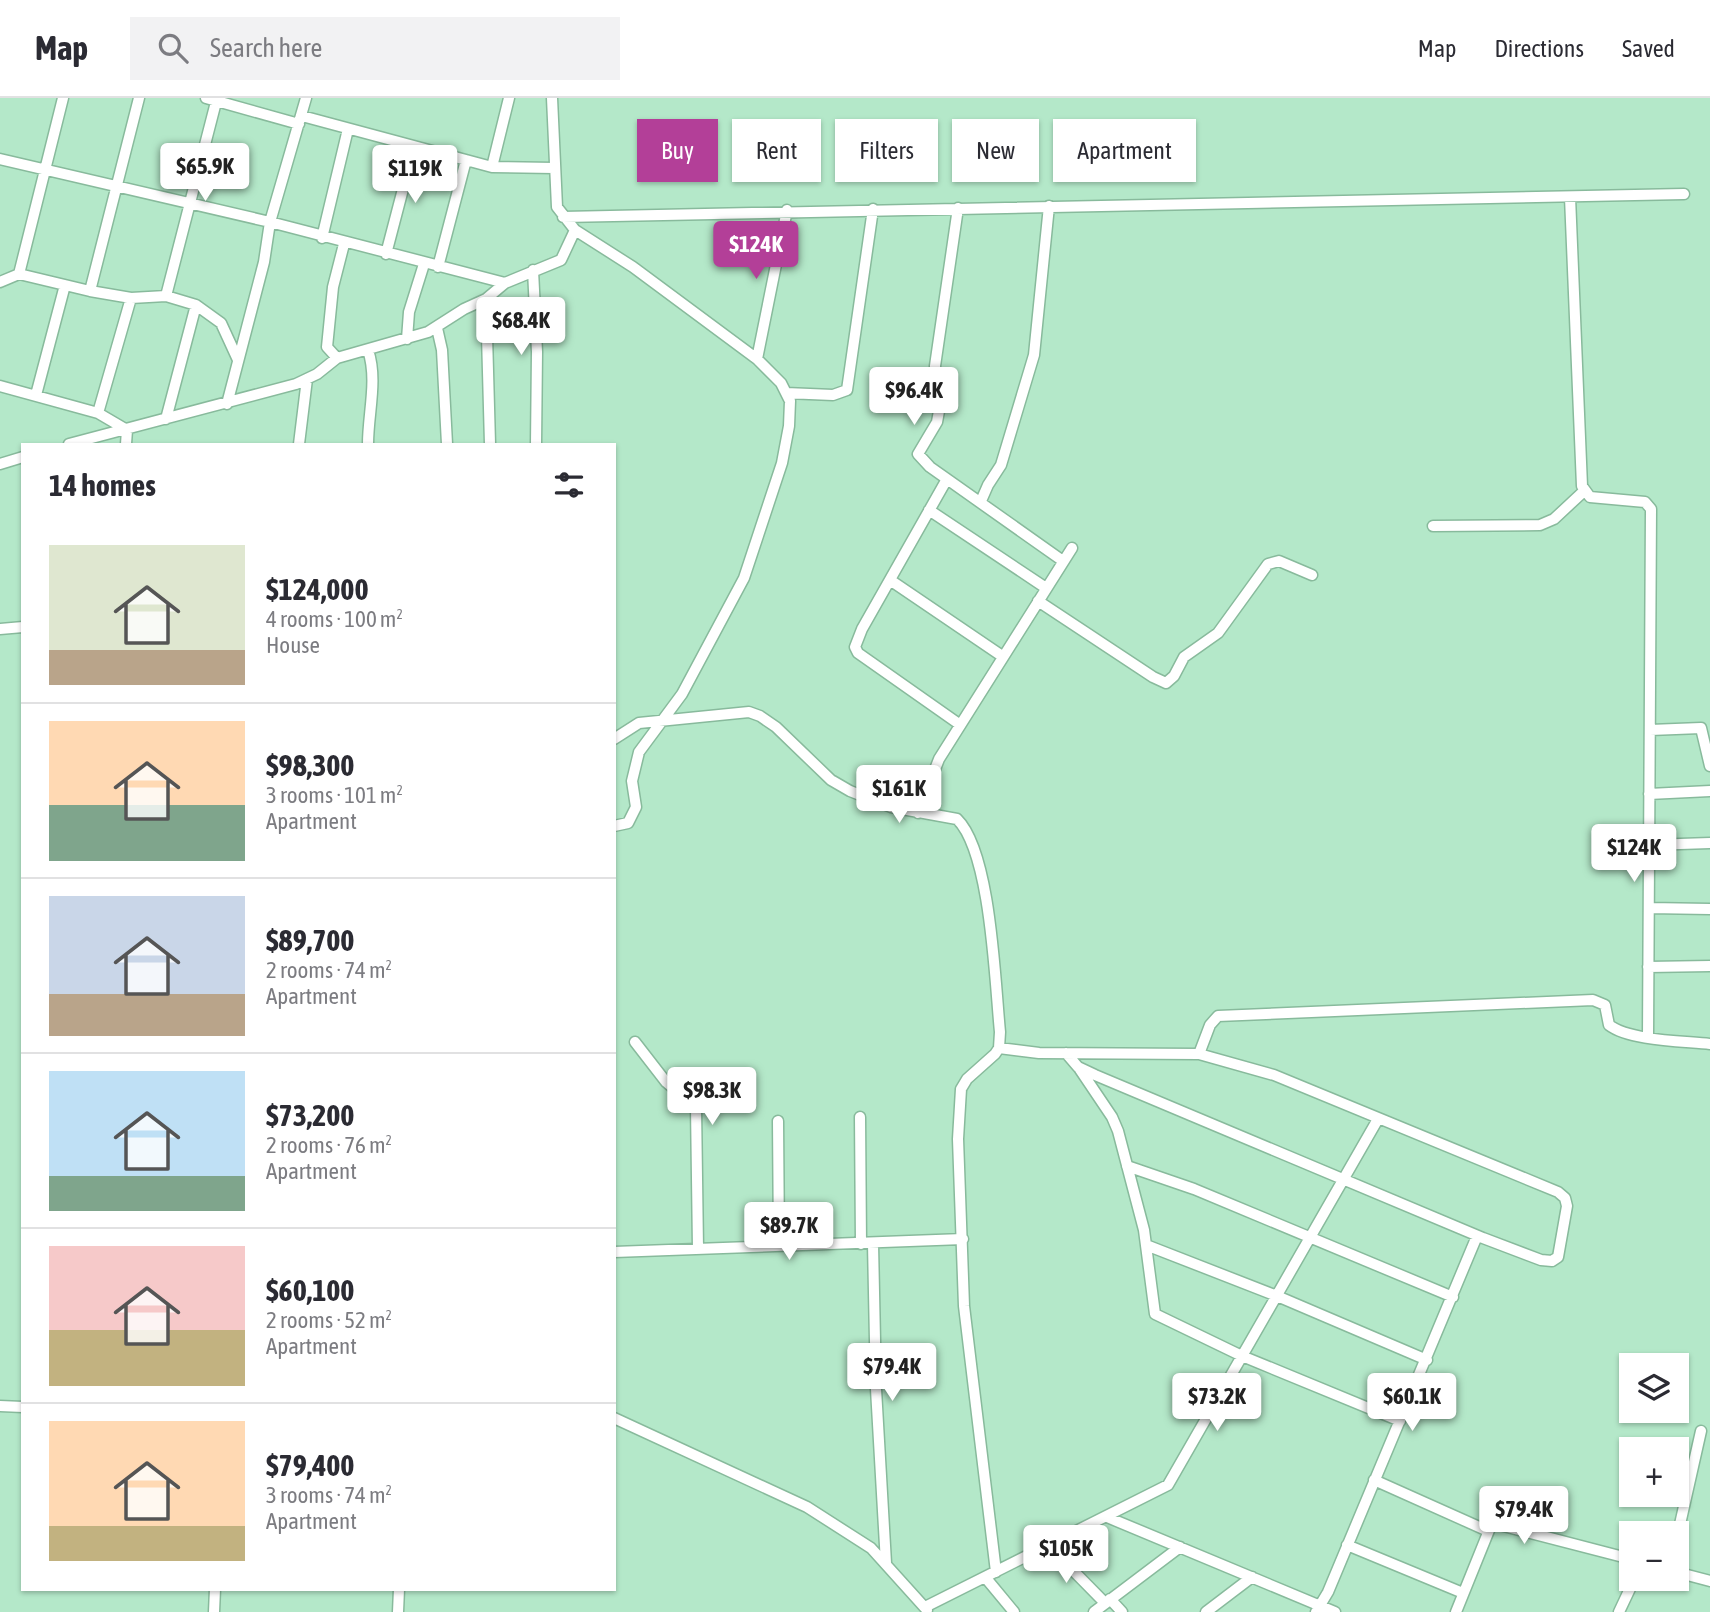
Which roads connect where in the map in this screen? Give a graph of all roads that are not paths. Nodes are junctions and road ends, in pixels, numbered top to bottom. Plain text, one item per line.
1 (64, 98) edge
2 (139, 98) edge
3 (306, 98) edge
4 (509, 98) edge
5 (552, 98) edge
6 (211, 100) edge
7 (300, 120) junction
8 (348, 129) junction
9 (414, 147) junction
10 (0, 159) edge
11 (466, 160) junction
12 (492, 167) junction
13 (554, 168) junction
14 (45, 170) junction
15 (117, 187) junction
16 (1684, 194) dead end
17 (1570, 197) junction
18 (188, 204) junction
19 (1049, 206) junction
20 (958, 208) junction
21 (873, 209) junction
22 (787, 210) junction
23 (563, 216) junction
24 (270, 222) junction
25 (575, 230) junction
26 (322, 238) junction
27 (344, 244) junction
28 (386, 254) junction
29 (424, 264) junction
30 (438, 267) junction
31 (533, 270) junction
32 (19, 274) junction
33 (0, 282) edge
34 (505, 283) junction
35 (65, 285) junction
36 (90, 291) junction
37 (166, 296) junction
38 (131, 298) junction
39 (486, 299) junction
40 (196, 305) junction
41 (437, 328) junction
42 (407, 339) junction
43 (368, 350) junction
44 (337, 358) junction
45 (757, 359) junction
46 (238, 360) junction
47 (307, 379) junction
48 (0, 386) edge
49 (786, 393) junction
50 (36, 395) junction
51 (227, 404) junction
52 (98, 413) junction
53 (166, 419) junction
54 (127, 430) junction
55 (73, 443) edge
56 (126, 443) edge
57 (299, 443) edge
58 (368, 443) edge
59 (447, 443) edge
60 (491, 443) edge
61 (536, 443) edge
62 (21, 458) edge
63 (0, 464) edge
64 (947, 479) junction
65 (988, 485) junction
66 (966, 492) junction
67 (1583, 492) junction
68 (981, 501) junction
69 (929, 510) junction
70 (1433, 526) dead end
71 (1072, 548) dead end
72 (1063, 561) junction
73 (1312, 576) dead end
74 (890, 580) junction
75 (1046, 588) junction
76 (1038, 601) junction
77 (21, 627) edge
78 (0, 629) edge
79 (1003, 656) junction
80 (661, 722) junction
81 (960, 724) junction
82 (1650, 730) junction
83 (616, 738) edge
84 (1710, 766) edge
85 (1710, 791) edge
86 (1650, 794) junction
87 (918, 813) junction
88 (616, 826) edge
89 (1710, 843) edge
90 (1650, 845) junction
91 (1649, 908) junction
92 (1710, 909) edge
93 (1710, 966) edge
94 (1648, 967) junction
95 (1648, 1037) junction
96 (635, 1042) dead end
97 (1710, 1044) edge
98 (999, 1048) junction
99 (1066, 1054) junction
100 (1199, 1054) junction
101 (1079, 1067) junction
102 (860, 1117) dead end
103 (1378, 1119) junction
104 (778, 1121) dead end
105 (1127, 1166) junction
106 (1343, 1179) junction
107 (1478, 1236) junction
108 (963, 1239) junction
109 (1310, 1239) junction
110 (861, 1244) junction
111 (873, 1244) junction
112 (1146, 1245) junction
113 (779, 1246) junction
114 (698, 1249) junction
115 (616, 1252) edge
116 (1278, 1296) junction
117 (1453, 1297) junction
118 (1242, 1356) junction
119 (1427, 1360) junction
120 (0, 1406) edge
121 (21, 1407) edge
122 (616, 1419) edge
123 (1400, 1421) junction
124 (1701, 1430) dead end
125 (1374, 1480) junction
126 (1107, 1517) junction
127 (1681, 1521) edge
128 (1488, 1531) junction
129 (1347, 1545) junction
130 (1049, 1546) junction
131 (1180, 1547) junction
132 (1619, 1556) edge
133 (886, 1563) junction
134 (996, 1572) junction
135 (1689, 1575) edge
136 (985, 1577) junction
137 (1252, 1577) junction
138 (1710, 1581) edge
139 (215, 1591) edge
140 (399, 1591) edge
141 (1629, 1591) edge
142 (1463, 1593) junction
143 (1108, 1601) junction
144 (927, 1609) edge
145 (1318, 1609) edge
146 (214, 1612) edge
147 (398, 1612) edge
148 (1014, 1612) edge
149 (1094, 1612) edge
150 (1122, 1612) edge
151 (1206, 1612) edge
152 (1335, 1612) edge
153 (1456, 1612) edge
154 (1619, 1612) edge

1 - 14 street
2 - 15 street
3 - 7 street
4 - 12 street
5 - 13 street
6 - 7 street
6 - 18 street
7 - 8 street
7 - 24 street
8 - 9 street
8 - 26 street
9 - 11 street
9 - 28 street
10 - 14 street
11 - 12 street
11 - 30 street
12 - 13 street
13 - 23 street
14 - 15 street
14 - 32 street
15 - 18 street
15 - 36 street
16 - 17 street
17 - 19 street
17 - 67 street
18 - 24 street
18 - 37 street
19 - 20 street
19 - 65 street
20 - 21 street
20 - 64 street
21 - 22 street
21 - 49 street
22 - 23 street
22 - 45 street
23 - 25 street
24 - 26 street
24 - 46 street
25 - 31 street
25 - 45 street
26 - 27 street
27 - 28 street
27 - 44 street
28 - 29 street
29 - 30 street
29 - 42 street
30 - 34 street
31 - 34 street
31 - 61 street
32 - 33 street
32 - 35 street
34 - 39 street
35 - 36 street
35 - 50 street
36 - 38 street
37 - 38 street
37 - 40 street
38 - 52 street
39 - 41 street
39 - 60 street
40 - 46 street
40 - 53 street
41 - 42 street
41 - 59 street
42 - 43 street
43 - 44 street
43 - 58 street
44 - 47 street
45 - 49 street
46 - 51 street
47 - 51 street
47 - 57 street
48 - 50 street
49 - 80 street
50 - 52 street
51 - 53 street
52 - 54 street
53 - 54 street
54 - 55 street
54 - 56 street
62 - 63 street
64 - 66 street
64 - 69 street
65 - 66 street
65 - 68 street
66 - 68 street
67 - 70 street
67 - 82 street
68 - 72 street
69 - 74 street
69 - 75 street
71 - 72 street
72 - 75 street
73 - 76 street
74 - 79 street
74 - 81 street
75 - 76 street
76 - 79 street
77 - 78 street
79 - 81 street
80 - 83 street
80 - 87 street
80 - 88 street
81 - 87 street
82 - 84 street
82 - 86 street
85 - 86 street
86 - 90 street
87 - 98 street
89 - 90 street
90 - 91 street
91 - 92 street
91 - 94 street
93 - 94 street
94 - 95 street
95 - 97 street
95 - 100 street
96 - 114 street
98 - 99 street
98 - 108 street
99 - 100 street
99 - 101 street
100 - 103 street
101 - 105 street
101 - 106 street
102 - 110 street
103 - 106 street
103 - 107 street
104 - 113 street
105 - 109 street
105 - 112 street
106 - 107 street
106 - 109 street
107 - 117 street
108 - 111 street
108 - 134 street
109 - 116 street
109 - 117 street
110 - 111 street
110 - 113 street
111 - 133 street
112 - 116 street
112 - 118 street
113 - 114 street
114 - 115 street
116 - 118 street
116 - 119 street
117 - 119 street
118 - 123 street
118 - 126 street
119 - 123 street
120 - 121 street
122 - 133 street
123 - 125 street
124 - 127 street
125 - 128 street
125 - 129 street
126 - 130 street
126 - 131 street
128 - 132 street
128 - 142 street
129 - 142 street
129 - 145 street
130 - 134 street
130 - 143 street
131 - 137 street
131 - 143 street
133 - 144 street
134 - 136 street
135 - 138 street
136 - 144 street
136 - 148 street
137 - 145 street
137 - 151 street
139 - 146 street
140 - 147 street
141 - 154 street
142 - 153 street
143 - 149 street
143 - 150 street
145 - 152 street

